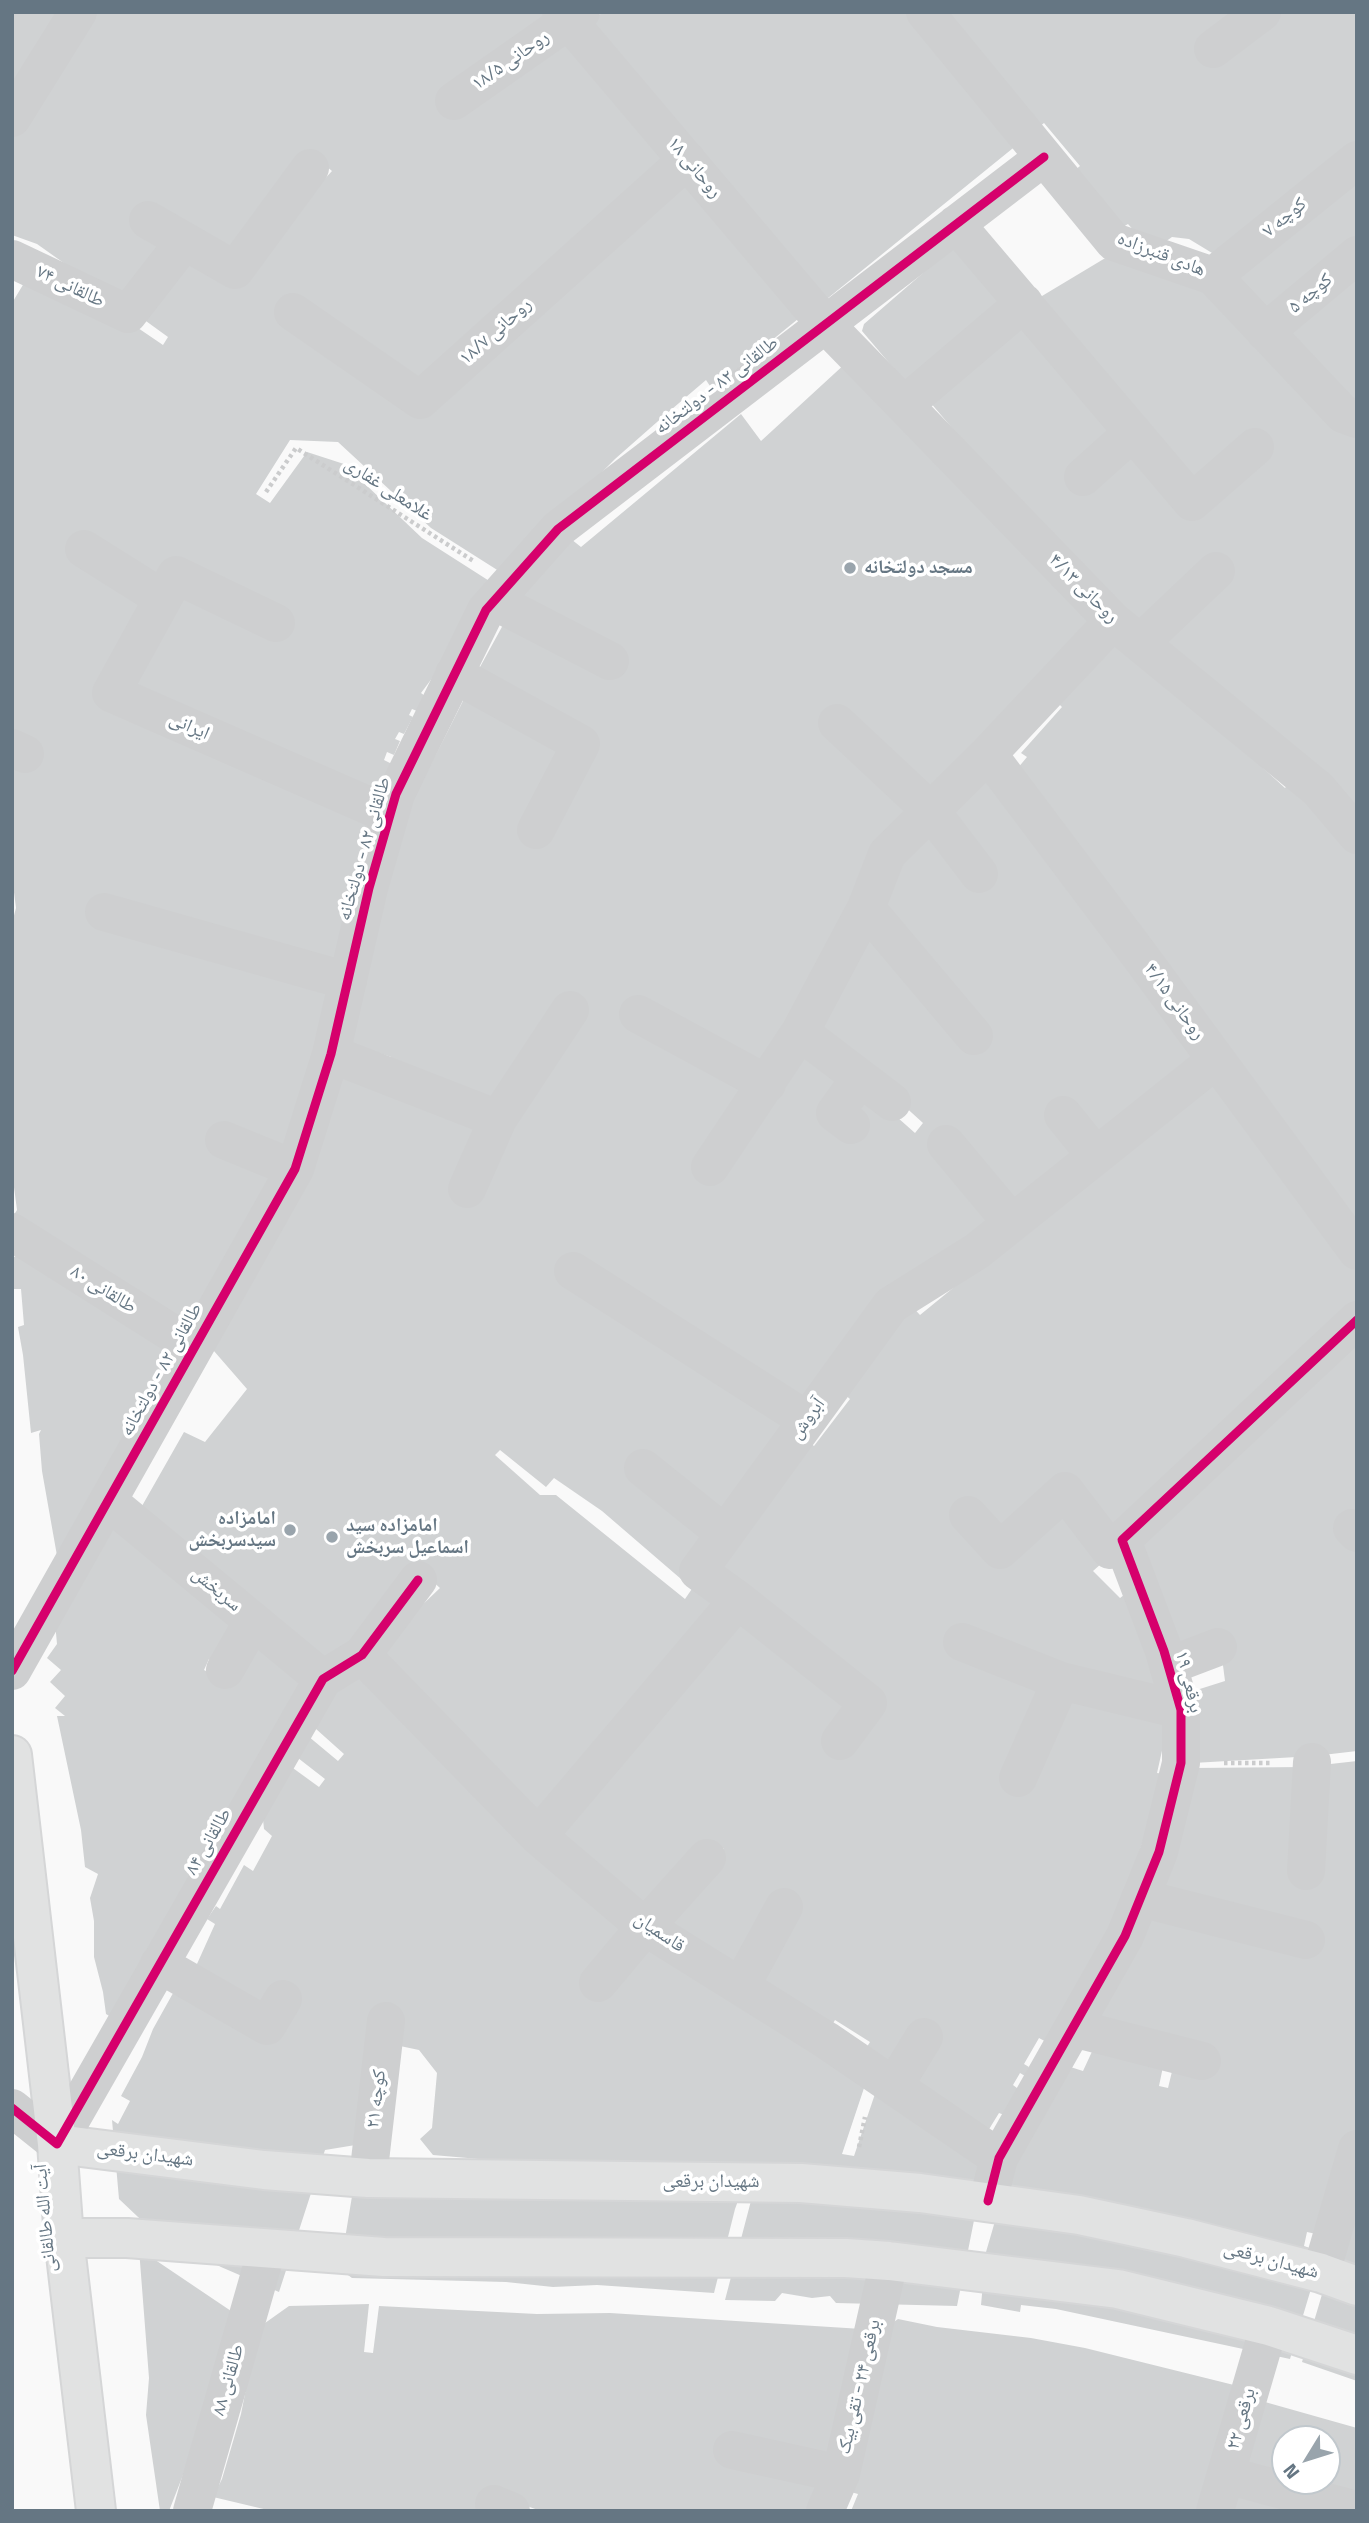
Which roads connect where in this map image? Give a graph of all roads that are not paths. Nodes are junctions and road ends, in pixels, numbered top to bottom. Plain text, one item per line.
1 (78, 12) edge
2 (925, 12) edge
3 (1262, 12) edge
4 (571, 15) edge
5 (1213, 48) dead end
6 (454, 101) dead end
7 (12, 118) edge
8 (1044, 157) junction
9 (687, 160) junction
10 (1357, 160) edge
11 (310, 168) dead end
12 (148, 220) dead end
13 (956, 224) junction
14 (184, 242) junction
15 (1357, 255) edge
16 (17, 270) edge
17 (1213, 276) junction
18 (1024, 303) junction
19 (293, 312) dead end
20 (826, 325) junction
21 (1265, 332) junction
22 (904, 405) junction
23 (1357, 419) edge
24 (1133, 432) junction
25 (1255, 447) dead end
26 (1083, 477) dead end
27 (84, 549) dead end
28 (1216, 571) dead end
29 (169, 587) junction
30 (502, 592) junction
31 (276, 623) dead end
32 (1127, 632) junction
33 (610, 661) dead end
34 (454, 674) junction
35 (837, 723) dead end
36 (988, 754) junction
37 (931, 811) junction
38 (390, 815) junction
39 (536, 830) dead end
40 (1357, 835) edge
41 (979, 874) dead end
42 (866, 908) junction
43 (104, 912) dead end
44 (348, 981) junction
45 (570, 1010) dead end
46 (638, 1014) dead end
47 (800, 1032) junction
48 (974, 1036) dead end
49 (331, 1054) junction
50 (1216, 1060) junction
51 (860, 1078) junction
52 (766, 1084) junction
53 (892, 1102) dead end
54 (1063, 1115) dead end
55 (498, 1119) junction
56 (851, 1125) dead end
57 (224, 1140) dead end
58 (946, 1144) dead end
59 (1096, 1156) junction
60 (710, 1167) dead end
61 (295, 1169) junction
62 (467, 1189) dead end
63 (1012, 1223) junction
64 (12, 1232) edge
65 (1357, 1251) edge
66 (573, 1271) dead end
67 (1357, 1320) edge
68 (194, 1347) junction
69 (807, 1420) junction
70 (643, 1468) dead end
71 (109, 1502) junction
72 (968, 1515) dead end
73 (724, 1533) junction
74 (1122, 1540) junction
75 (418, 1580) dead end
76 (738, 1600) junction
77 (253, 1621) junction
78 (962, 1642) dead end
79 (1218, 1647) dead end
80 (362, 1655) junction
81 (1168, 1666) junction
82 (225, 1670) dead end
83 (12, 1671) edge
84 (323, 1679) junction
85 (1061, 1681) junction
86 (1181, 1710) junction
87 (840, 1741) dead end
88 (12, 1755) edge
89 (1312, 1762) dead end
90 (1018, 1778) dead end
91 (538, 1836) junction
92 (707, 1858) dead end
93 (1306, 1871) dead end
94 (1140, 1898) junction
95 (784, 1907) dead end
96 (645, 1927) junction
97 (1306, 1940) dead end
98 (159, 1964) junction
99 (598, 1983) dead end
100 (741, 1986) junction
101 (283, 1999) dead end
102 (386, 2021) dead end
103 (1073, 2028) junction
104 (924, 2037) dead end
105 (1178, 2066) dead end
106 (894, 2086) junction
107 (12, 2108) edge
108 (57, 2144) junction
109 (1357, 2149) edge
110 (999, 2158) junction
111 (368, 2178) junction
112 (988, 2201) junction
113 (64, 2238) junction
114 (267, 2249) junction
115 (889, 2261) junction
116 (1321, 2273) junction
117 (1357, 2286) edge
118 (1269, 2326) junction
119 (1357, 2354) edge
120 (732, 2451) dead end
121 (841, 2474) junction
122 (1220, 2493) edge
123 (204, 2509) edge
124 (1357, 2510) edge
125 (96, 2511) edge
126 (825, 2511) edge

1 - 7 street
2 - 8 street, هادی قنبرزاده
3 - 5 street
4 - 6 street, روحانی ۱۸/۵
4 - 9 street, روحانی ۱۸
8 - 13 street, طالقانی ۸۲ - دولتخانه
8 - 17 street, هادی قنبرزاده
9 - 19 street, روحانی ۱۸/۷
9 - 20 street, روحانی ۱۸
10 - 17 street, کوچه ۷
11 - 14 street
12 - 14 street
13 - 18 street
13 - 20 street, طالقانی ۸۲ - دولتخانه
14 - 16 street, طالقانی ۷۴
15 - 21 street, کوچه ۵
17 - 21 street, هادی قنبرزاده
18 - 22 street
18 - 24 street
20 - 22 street, روحانی ۴/۱۳
20 - 30 street, طالقانی ۸۲ - دولتخانه
21 - 23 street, هادی قنبرزاده
22 - 32 street, روحانی ۴/۱۳
24 - 25 street
24 - 26 street
27 - 29 street
28 - 32 street
29 - 31 street
29 - 38 street, ایرانی
30 - 33 street
30 - 34 street, طالقانی ۸۲ - دولتخانه
32 - 36 street
32 - 40 street, روحانی ۴/۱۳
34 - 38 street, طالقانی ۸۲ - دولتخانه
34 - 39 street
35 - 37 street
36 - 37 street
36 - 50 street, روحانی ۴/۱۵
37 - 41 street
37 - 42 street
38 - 44 street, طالقانی ۸۲ - دولتخانه
42 - 47 street
42 - 48 street
43 - 44 street
44 - 49 street, طالقانی ۸۲ - دولتخانه
45 - 55 street
46 - 52 street
47 - 51 street
47 - 52 street
49 - 55 street
49 - 61 street, طالقانی ۸۲ - دولتخانه
50 - 59 street, آبروش
50 - 65 street, روحانی ۴/۱۵
51 - 53 street
51 - 56 street
52 - 60 street
54 - 59 street
55 - 62 street
57 - 61 street
58 - 63 street
59 - 63 street, آبروش
61 - 68 street, طالقانی ۸۲ - دولتخانه
63 - 69 street, آبروش
64 - 68 street, طالقانی ۸۰
66 - 69 street
67 - 74 street
68 - 71 street, طالقانی ۸۲ - دولتخانه
69 - 73 street, آبروش
70 - 73 street
71 - 77 street, سربخش
71 - 83 street, طالقانی ۸۲ - دولتخانه
72 - 74 street
73 - 76 street, آبروش
74 - 81 street, برقعی ۱۹
75 - 80 street, طالقانی ۸۴
76 - 87 street
76 - 91 street
77 - 82 street
77 - 84 street, سربخش
78 - 85 street
79 - 81 street
80 - 84 street, طالقانی ۸۴
80 - 91 street, قاسمیان
81 - 86 street, برقعی ۱۹
84 - 98 street, طالقانی ۸۴
85 - 86 street
85 - 90 street
86 - 94 street, برقعی ۱۹
88 - 108 main road, آیت الله طالقانی
89 - 93 street
91 - 96 street, قاسمیان
92 - 96 street
94 - 97 street
94 - 103 street, برقعی ۱۹
95 - 100 street
96 - 99 street
96 - 100 street, قاسمیان
98 - 101 street
98 - 108 street, طالقانی ۸۴
100 - 106 street, قاسمیان
102 - 111 street, کوچه ۲۱
103 - 105 street
103 - 110 street, برقعی ۱۹
104 - 106 street
106 - 110 street, قاسمیان
107 - 108 street
108 - 111 main road, شهیدان برقعی
108 - 113 main road, آیت الله طالقانی
109 - 116 street
110 - 112 street, برقعی ۱۹
111 - 112 main road, شهیدان برقعی
112 - 116 main road, شهیدان برقعی
113 - 114 main road
113 - 125 main road, آیت الله طالقانی
114 - 115 main road
114 - 123 street, طالقانی ۸۸
115 - 118 main road
115 - 121 street, برقعی ۲۴ - تقی بیک
116 - 117 main road, شهیدان برقعی
118 - 119 main road
118 - 122 street, برقعی ۲۲
120 - 121 street
121 - 126 street, برقعی ۲۴ - تقی بیک
122 - 124 street

